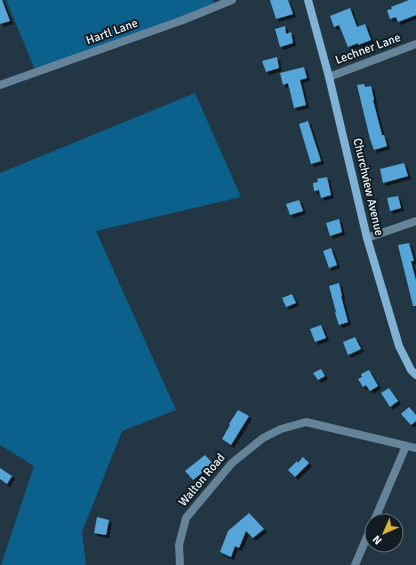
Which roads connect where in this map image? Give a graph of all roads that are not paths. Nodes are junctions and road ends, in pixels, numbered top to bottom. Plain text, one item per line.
1 (232, 0) edge
2 (308, 0) edge
3 (416, 44) edge
4 (329, 77) junction
5 (0, 85) edge
6 (416, 221) edge
7 (367, 238) junction
8 (414, 371) edge
9 (406, 446) junction
10 (416, 448) edge
11 (377, 513) edge
12 (364, 543) edge
13 (180, 565) edge
14 (354, 565) edge

1 - 5 street, Hartl Lane
2 - 4 street, Churchview Avenue
3 - 4 street, Lechner Lane
4 - 7 street, Churchview Avenue
6 - 7 street
7 - 8 street, Churchview Avenue
9 - 10 street, Walton Road
9 - 11 street
9 - 13 street, Walton Road
12 - 14 street

